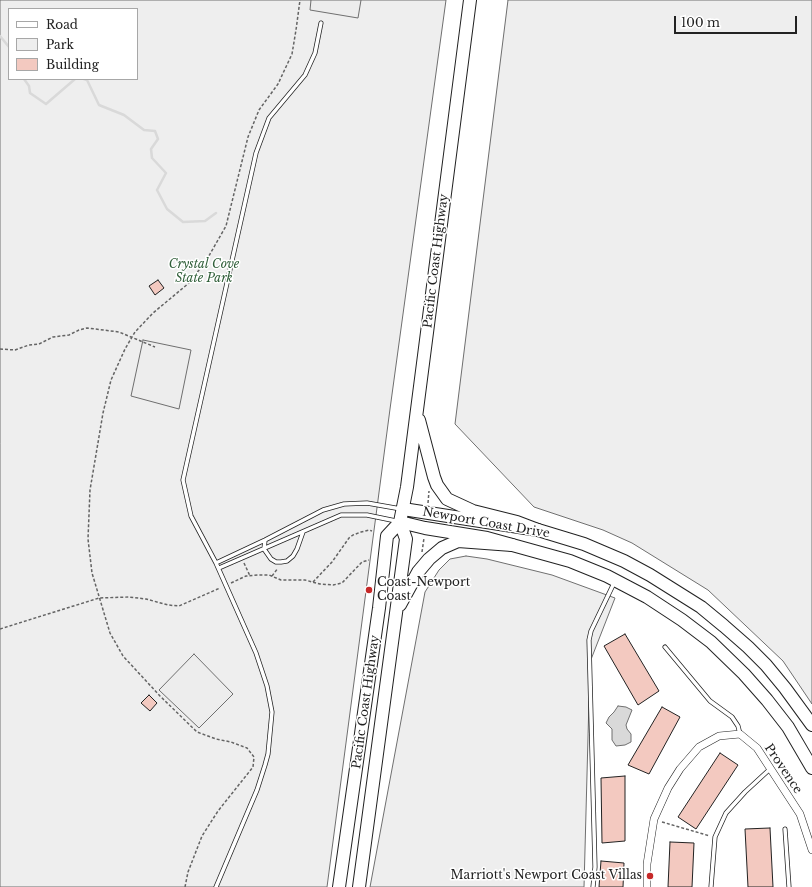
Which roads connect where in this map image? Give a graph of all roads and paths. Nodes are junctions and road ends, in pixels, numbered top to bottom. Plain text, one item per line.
1 (470, 0) edge
2 (321, 23) dead end
3 (155, 347) dead end
4 (0, 349) edge
5 (417, 414) junction
6 (431, 488) dead end
7 (423, 499) dead end
8 (428, 500) junction
9 (427, 505) dead end
10 (402, 509) junction
11 (400, 522) junction
12 (538, 530) junction
13 (372, 531) dead end
14 (303, 532) junction
15 (424, 536) dead end
16 (265, 540) junction
17 (512, 545) junction
18 (264, 549) junction
19 (423, 553) dead end
20 (242, 559) junction
21 (369, 560) dead end
22 (280, 562) junction
23 (216, 563) junction
24 (219, 568) junction
25 (250, 576) junction
26 (272, 576) junction
27 (616, 580) junction
28 (313, 582) junction
29 (227, 585) junction
30 (396, 613) junction
31 (0, 629) edge
32 (665, 647) dead end
33 (812, 725) edge
34 (740, 734) junction
35 (771, 768) junction
36 (812, 768) edge
37 (654, 819) junction
38 (785, 828) dead end
39 (715, 837) junction
40 (812, 850) edge
41 (216, 887) edge
42 (339, 887) edge
43 (359, 887) edge
44 (593, 887) edge
45 (647, 887) edge
46 (711, 887) edge
47 (788, 887) edge

1 - 5 main road, Pacific Coast Highway
2 - 23 lane
3 - 4 path
5 - 10 main road, Pacific Coast Highway
5 - 12 main road
6 - 8 path
7 - 8 path
8 - 9 path
10 - 11 main road, Pacific Coast Highway
10 - 12 main road, Newport Coast Drive
10 - 16 lane
11 - 14 lane
11 - 17 main road, Newport Coast Drive
11 - 30 main road, Pacific Coast Highway
11 - 42 main road, Pacific Coast Highway
12 - 33 main road, Newport Coast Drive
13 - 28 path
14 - 18 lane
14 - 22 lane
15 - 19 path
16 - 18 lane
16 - 23 lane
17 - 27 main road, Newport Coast Drive
17 - 30 main road
18 - 20 lane
18 - 22 lane
20 - 24 lane
20 - 25 path
21 - 28 path
22 - 26 path
23 - 24 lane
24 - 29 lane
25 - 26 path
25 - 29 path
26 - 28 path
27 - 36 main road, Newport Coast Drive
27 - 44 lane
29 - 31 path
29 - 41 lane
30 - 43 main road, Pacific Coast Highway
32 - 34 lane
34 - 35 street, Provence
34 - 37 street
35 - 39 lane
35 - 40 street, Provence
37 - 39 path
37 - 45 street
38 - 47 lane
39 - 46 lane

